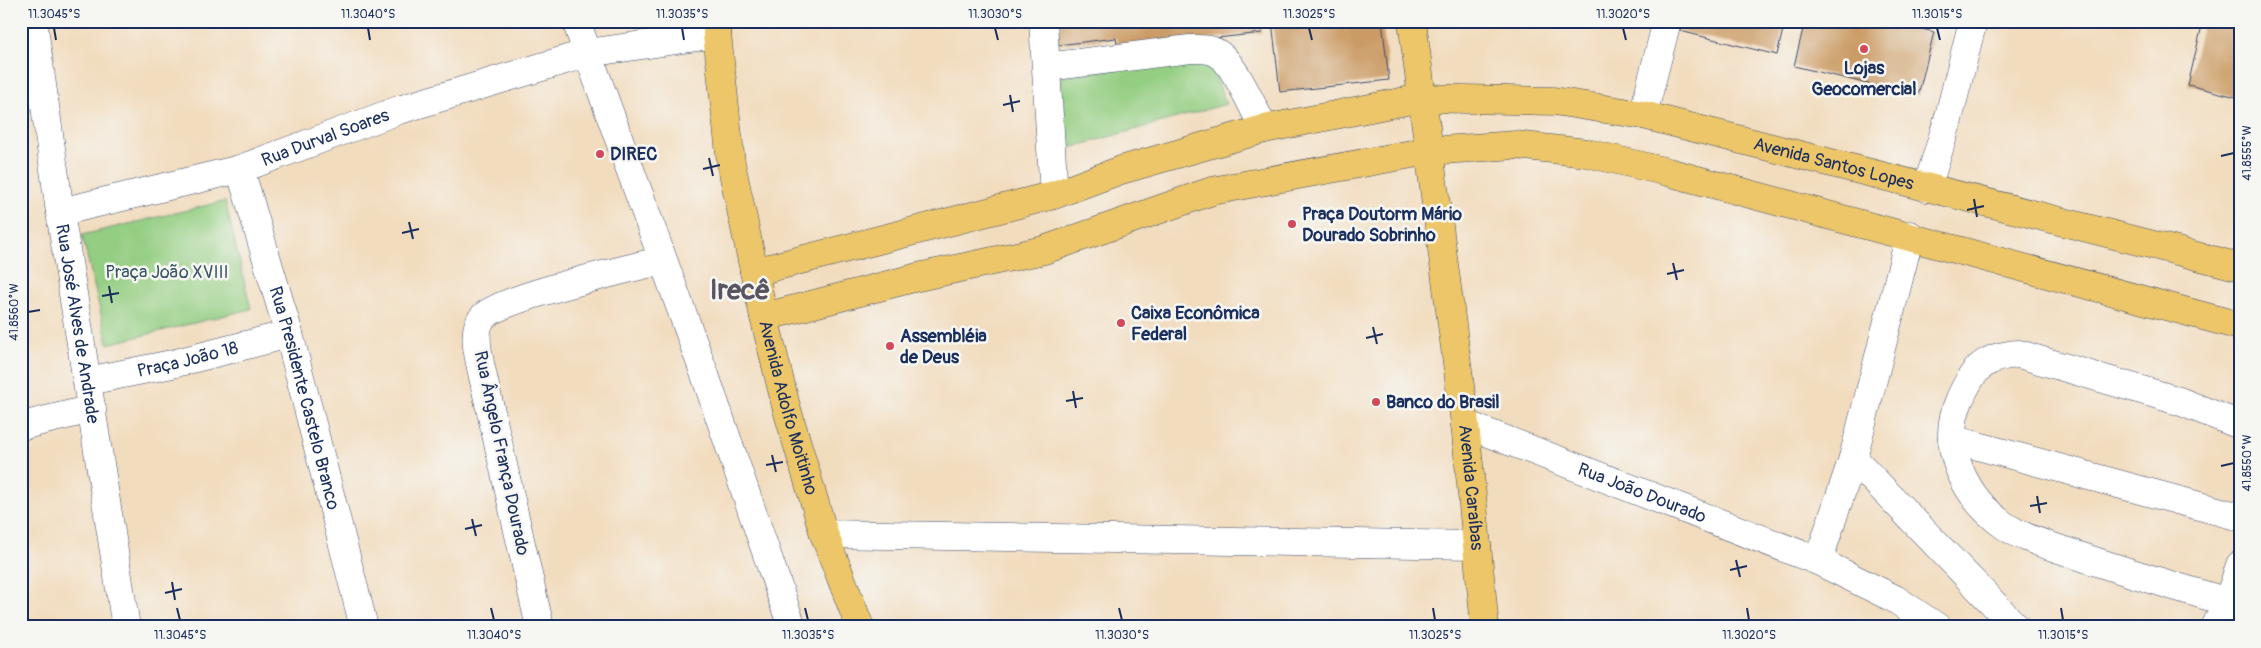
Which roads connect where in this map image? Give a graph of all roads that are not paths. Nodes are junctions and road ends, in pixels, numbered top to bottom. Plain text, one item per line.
1 (33, 21) edge
2 (576, 21) edge
3 (1043, 21) edge
4 (1412, 21) edge
5 (1667, 21) edge
6 (1973, 21) edge
7 (718, 28) edge
8 (588, 53) junction
9 (1047, 67) junction
10 (1421, 98) junction
11 (1643, 115) junction
12 (1264, 129) junction
13 (1428, 151) junction
14 (240, 169) junction
15 (1927, 188) junction
16 (1054, 195) junction
17 (60, 212) junction
18 (1910, 236) junction
19 (662, 260) junction
20 (2240, 267) edge
21 (754, 272) junction
22 (764, 318) junction
23 (2240, 326) edge
24 (288, 334) junction
25 (88, 381) junction
26 (92, 409) junction
27 (1465, 424) junction
28 (2240, 425) edge
29 (21, 426) edge
30 (1952, 439) junction
31 (1853, 458) junction
32 (2240, 517) edge
33 (824, 534) junction
34 (1477, 545) junction
35 (1818, 560) junction
36 (2240, 565) edge
37 (2228, 602) junction
38 (126, 627) edge
39 (364, 627) edge
40 (540, 627) edge
41 (792, 627) edge
42 (860, 627) edge
43 (1485, 627) edge
44 (1937, 627) edge
45 (2016, 627) edge
46 (2215, 627) edge

1 - 17 street, Rua José Alves de Andrade
2 - 8 street
3 - 9 street
4 - 10 main road, Avenida Caraíbas
5 - 11 street
6 - 15 street
7 - 8 street, Rua Durval Soares
7 - 21 main road, Avenida Adolfo Moitinho
8 - 14 street, Rua Durval Soares
8 - 19 street
9 - 12 street
9 - 16 street
10 - 11 main road, Avenida Santos Lopes
10 - 12 main road, Avenida Santos Lopes
10 - 13 main road, Avenida Caraíbas
11 - 15 main road, Avenida Santos Lopes
12 - 16 main road, Avenida Santos Lopes
13 - 18 main road
13 - 22 main road
13 - 27 main road, Avenida Caraíbas
14 - 17 street, Rua Durval Soares
14 - 24 street, Rua Presidente Castelo Branco
15 - 20 main road, Avenida Santos Lopes
16 - 21 main road, Avenida Santos Lopes
17 - 25 street, Rua José Alves de Andrade
18 - 23 main road
18 - 31 street
19 - 40 street, Rua Ângelo França Dourado
19 - 41 street
21 - 22 main road, Avenida Adolfo Moitinho
22 - 33 main road, Avenida Adolfo Moitinho
24 - 25 street, Praça João 18
24 - 39 street, Rua Presidente Castelo Branco
25 - 26 street, Rua José Alves de Andrade
26 - 29 street
26 - 38 street, Rua José Alves de Andrade
27 - 34 main road, Avenida Caraíbas
27 - 35 street, Rua João Dourado
28 - 30 street
30 - 32 street
30 - 37 street
31 - 35 street
31 - 45 street
33 - 34 street
33 - 42 main road, Avenida Adolfo Moitinho
34 - 43 main road, Avenida Caraíbas
35 - 44 street, Rua João Dourado
36 - 37 street
37 - 46 street

